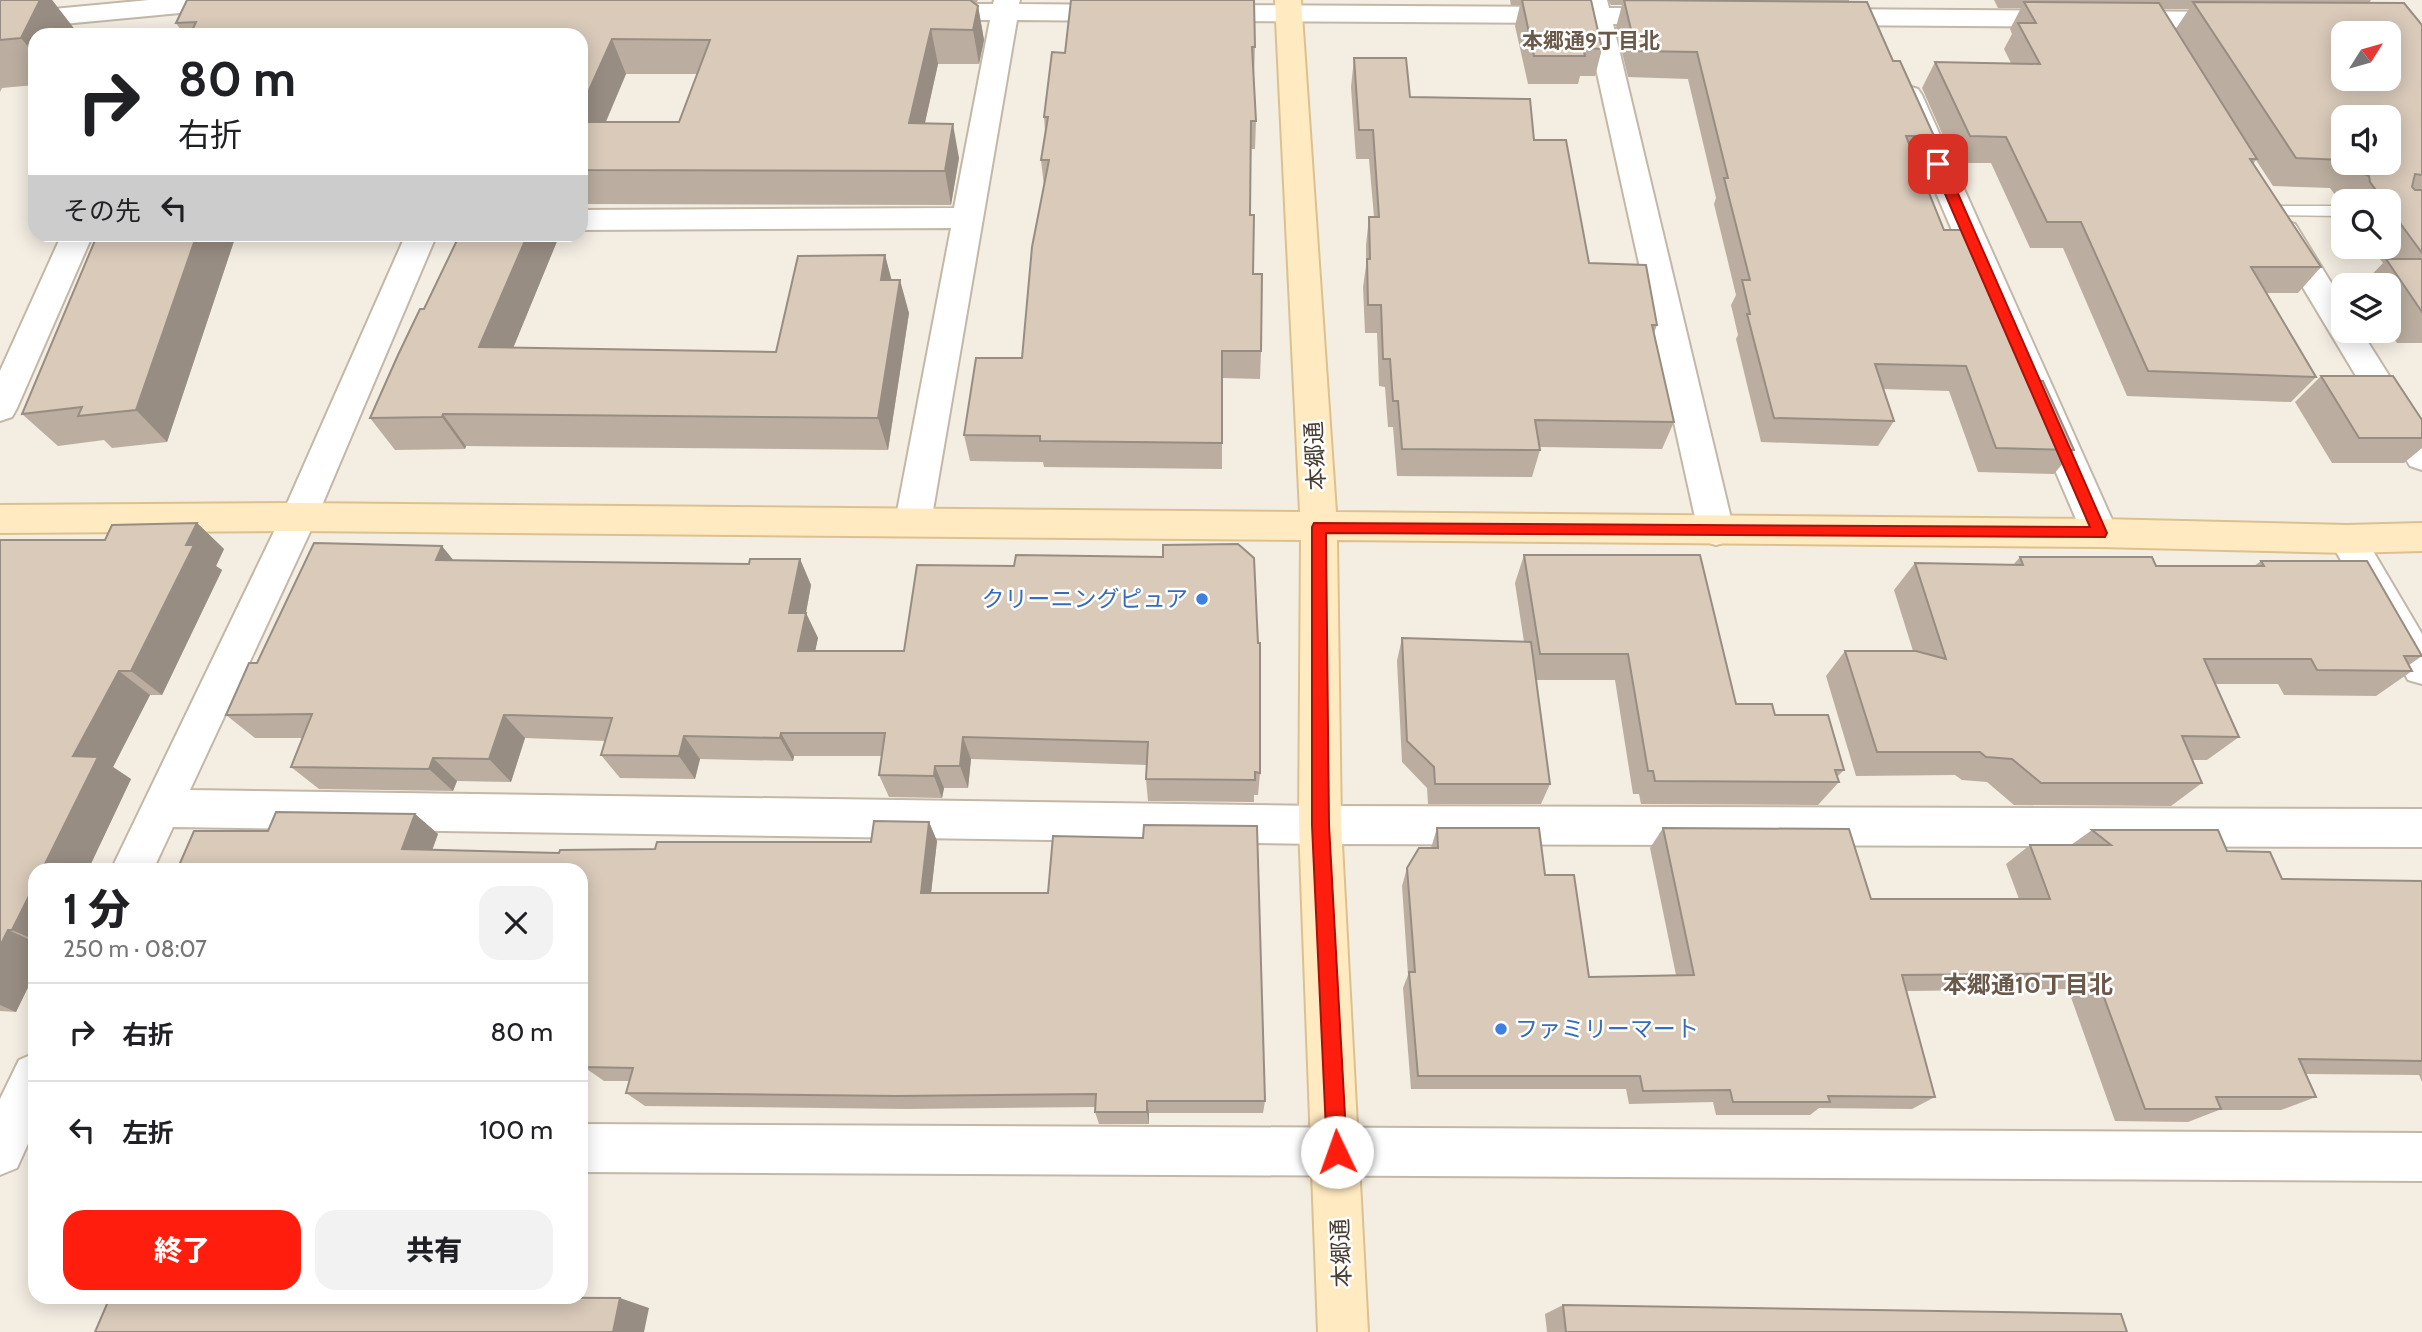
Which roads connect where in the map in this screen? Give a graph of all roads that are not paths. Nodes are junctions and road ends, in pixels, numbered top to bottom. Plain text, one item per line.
1 (181, 3) edge
2 (262, 6) edge
3 (1006, 6) edge
4 (1288, 7) edge
5 (1596, 8) edge
6 (909, 12) edge
7 (1140, 13) edge
8 (1180, 13) edge
9 (1695, 16) edge
10 (1791, 17) edge
11 (2259, 20) edge
12 (0, 22) edge
13 (170, 28) edge
14 (1880, 32) edge
15 (2265, 200) joint
16 (2331, 209) edge
17 (968, 218) junction
18 (588, 220) edge
19 (74, 242) edge
20 (419, 242) edge
21 (2331, 308) edge
22 (2353, 343) edge
23 (0, 408) edge
24 (2422, 457) edge
25 (299, 517) junction
26 (0, 519) edge
27 (913, 522) junction
28 (1319, 527) junction
29 (1716, 531) junction
30 (2100, 533) junction
31 (2422, 537) edge
32 (2347, 539) junction
33 (2422, 668) edge
34 (161, 808) junction
35 (1320, 825) junction
36 (2422, 828) edge
37 (135, 863) edge
38 (28, 1095) edge
39 (9, 1146) edge
40 (588, 1148) edge
41 (1337, 1152) junction
42 (2422, 1157) edge
43 (1343, 1332) edge

1 - 2 street
1 - 12 street
1 - 13 street
3 - 6 street
3 - 7 street
3 - 17 street
4 - 5 street
4 - 8 street
4 - 28 street, 本郷通
5 - 9 street
5 - 29 street
10 - 14 street
11 - 14 street
14 - 30 street
15 - 16 lane
15 - 21 street
17 - 18 street
17 - 27 street
19 - 23 street
20 - 25 street
22 - 24 street
25 - 26 street
25 - 27 street
25 - 34 street
27 - 28 street
28 - 29 street
28 - 35 street, 本郷通
29 - 30 street
30 - 32 street
31 - 32 street
32 - 33 street
34 - 35 street
34 - 37 street
35 - 36 street
35 - 41 street, 本郷通
38 - 39 street
40 - 41 street
41 - 42 street
41 - 43 street, 本郷通

